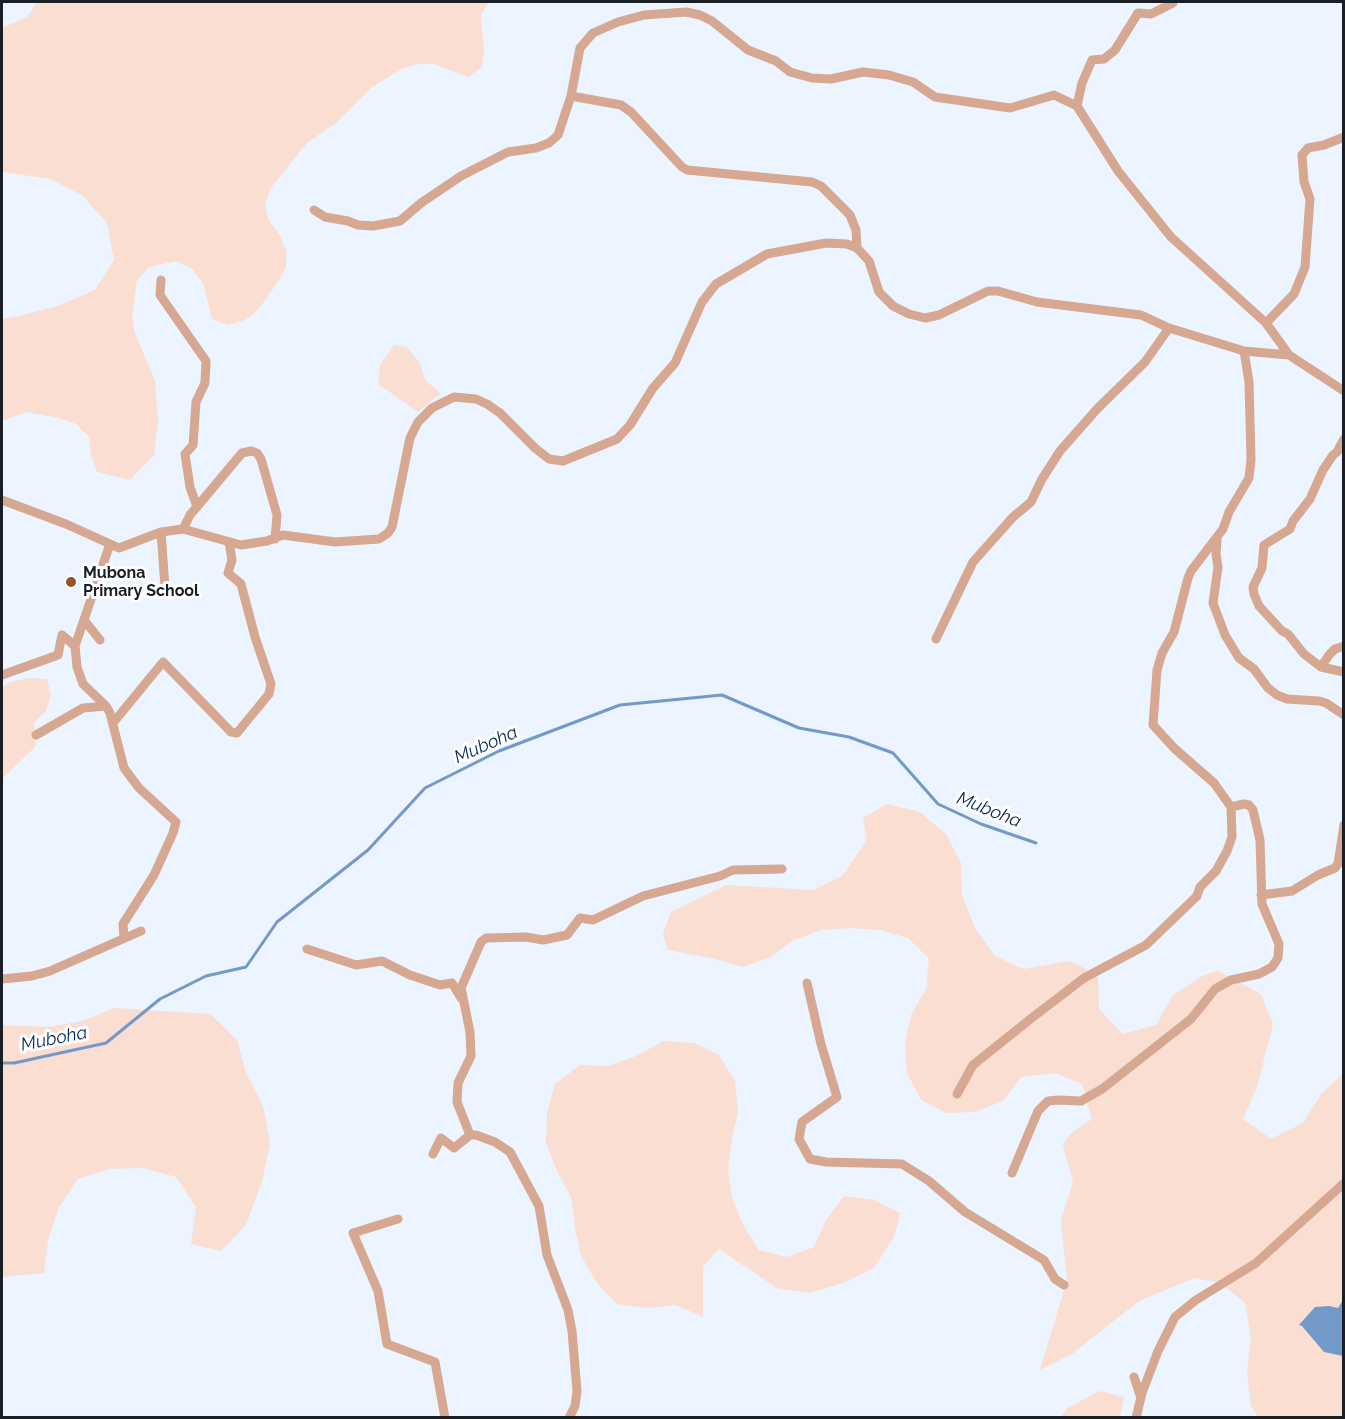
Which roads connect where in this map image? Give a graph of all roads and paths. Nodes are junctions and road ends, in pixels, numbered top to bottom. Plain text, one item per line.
1 (1173, 3) edge
2 (571, 96) junction
3 (1077, 106) junction
4 (1344, 137) edge
5 (314, 210) dead end
6 (856, 248) junction
7 (161, 280) dead end
8 (1266, 323) junction
9 (1169, 328) junction
10 (1244, 351) junction
11 (1289, 355) junction
12 (1344, 391) edge
13 (1344, 439) edge
14 (2, 500) edge
15 (197, 507) junction
16 (183, 529) junction
17 (161, 532) junction
18 (1218, 537) junction
19 (274, 539) junction
20 (229, 542) junction
21 (110, 544) junction
22 (165, 587) dead end
23 (84, 620) junction
24 (936, 639) dead end
25 (100, 640) dead end
26 (75, 646) junction
27 (1344, 646) edge
28 (1321, 667) junction
29 (1344, 672) edge
30 (2, 675) edge
31 (106, 706) junction
32 (1344, 715) edge
33 (113, 723) junction
34 (36, 735) dead end
35 (1231, 807) junction
36 (1344, 825) edge
37 (782, 869) dead end
38 (1261, 895) junction
39 (141, 931) dead end
40 (124, 938) junction
41 (307, 949) dead end
42 (2, 979) edge
43 (807, 983) dead end
44 (466, 1005) junction
45 (957, 1094) dead end
46 (470, 1135) junction
47 (433, 1154) dead end
48 (1012, 1173) dead end
49 (1344, 1183) edge
50 (398, 1219) dead end
51 (1064, 1285) dead end
52 (1134, 1377) dead end
53 (1141, 1398) junction
54 (445, 1418) edge
55 (569, 1418) edge
56 (1136, 1418) edge

1 - 3 street
2 - 3 street
2 - 5 street
2 - 6 street
3 - 8 street
4 - 8 street
6 - 9 street
6 - 19 street
7 - 15 street
8 - 11 street
9 - 10 street
9 - 24 street
10 - 11 street
10 - 18 street
11 - 12 street
13 - 28 street
14 - 21 street
15 - 16 street
15 - 19 street
16 - 17 street
16 - 20 street
17 - 21 street
17 - 22 street
18 - 32 street
18 - 35 street
19 - 20 street
20 - 33 street
21 - 23 street
23 - 25 street
23 - 26 street
26 - 30 street
26 - 31 street
27 - 28 street
28 - 29 street
31 - 33 street
31 - 34 street
33 - 40 street
35 - 38 street
35 - 45 street
36 - 38 street
37 - 44 street
38 - 48 street
39 - 40 street
40 - 42 street
41 - 44 street
43 - 51 street
44 - 46 street
46 - 47 street
46 - 55 street
49 - 53 street
50 - 54 street
52 - 53 street
53 - 56 street

